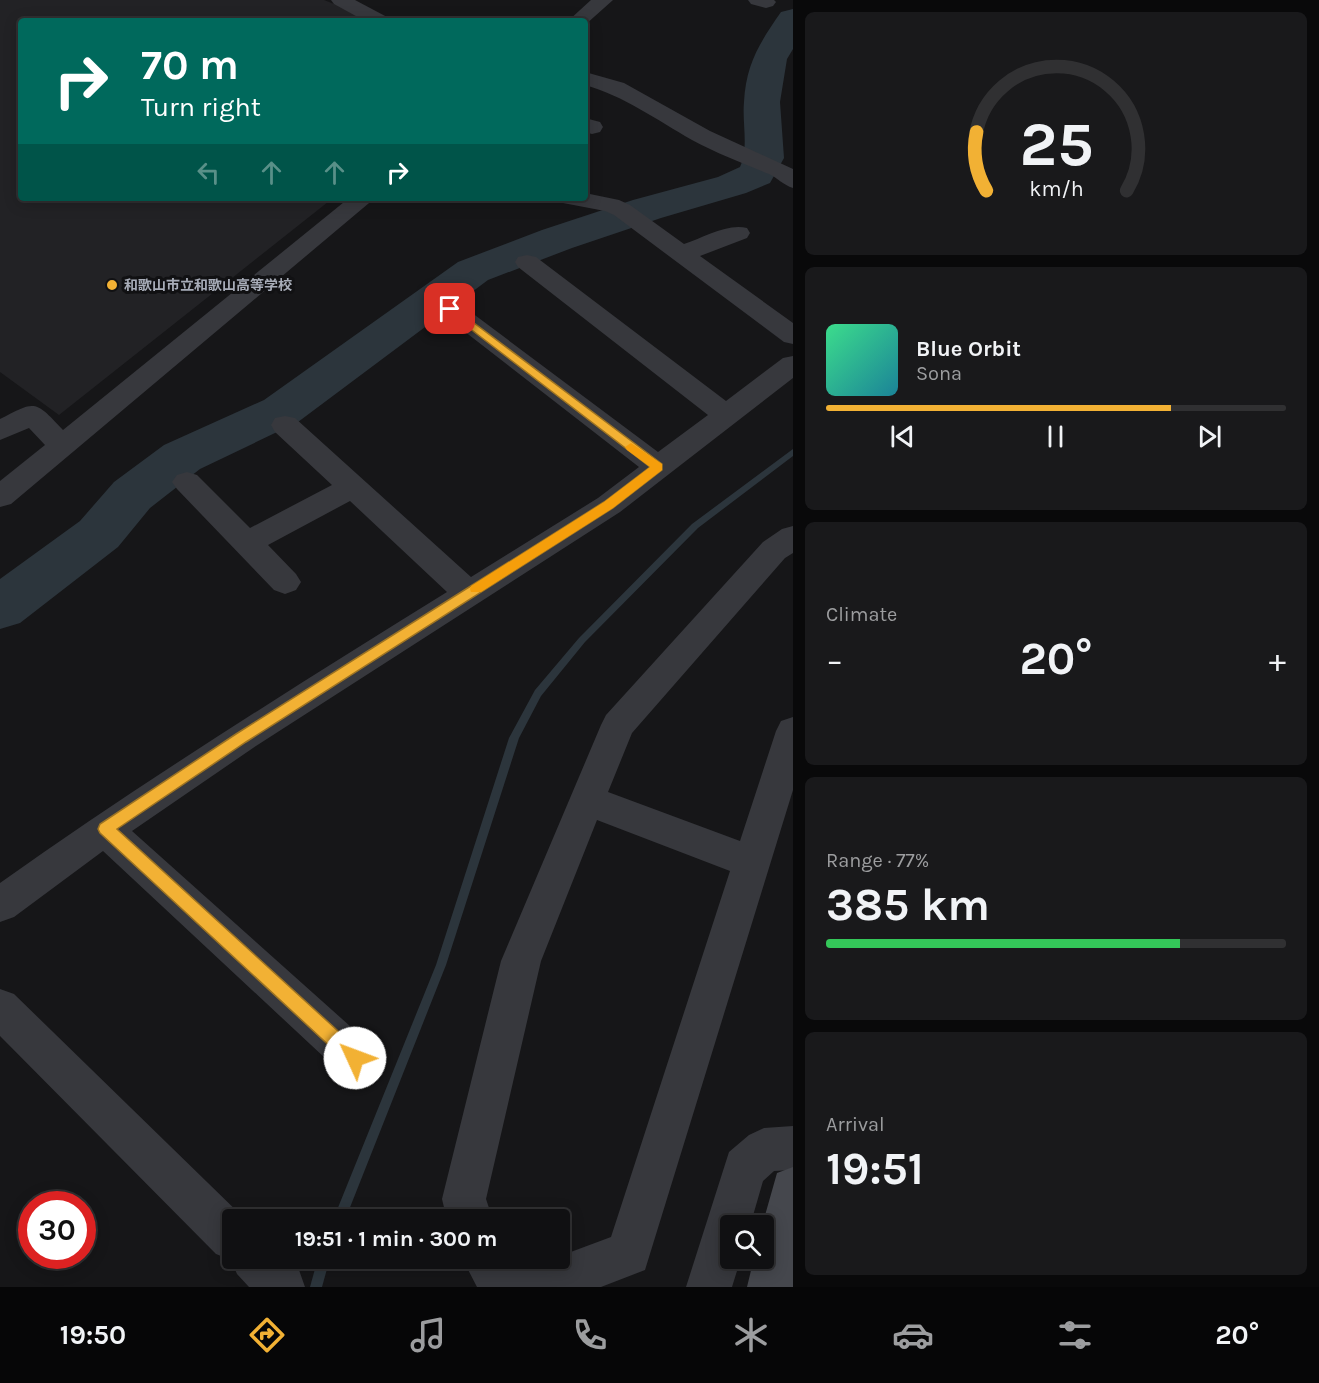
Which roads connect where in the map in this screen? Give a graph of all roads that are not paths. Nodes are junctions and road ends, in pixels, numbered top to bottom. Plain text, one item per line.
1 (341, 0) edge
2 (603, 0) edge
3 (374, 18) edge
4 (582, 18) edge
5 (588, 79) edge
6 (792, 181) edge
7 (359, 201) edge
8 (588, 201) edge
9 (738, 232) dead end
10 (681, 254) junction
11 (527, 262) dead end
12 (450, 309) dead end
13 (792, 336) edge
14 (792, 364) edge
15 (726, 416) junction
16 (285, 425) dead end
17 (0, 431) edge
18 (62, 446) junction
19 (658, 467) junction
20 (187, 482) dead end
21 (352, 487) junction
22 (0, 497) edge
23 (792, 537) edge
24 (247, 543) junction
25 (285, 582) dead end
26 (469, 594) junction
27 (792, 731) edge
28 (587, 800) junction
29 (105, 829) junction
30 (752, 862) junction
31 (0, 905) edge
32 (0, 1008) edge
33 (355, 1058) dead end
34 (792, 1148) edge
35 (792, 1189) edge
36 (467, 1209) edge
37 (222, 1228) edge
38 (264, 1269) edge
39 (493, 1269) edge
40 (282, 1287) edge
41 (505, 1287) edge
42 (537, 1287) edge
43 (709, 1287) edge
44 (770, 1287) edge

1 - 3 street
2 - 4 street
5 - 6 street
7 - 18 street
8 - 10 street
9 - 10 street
10 - 13 street
11 - 15 street
12 - 19 street
14 - 15 street
15 - 19 street
16 - 21 street
17 - 18 street
18 - 22 street
19 - 26 street
20 - 24 street
21 - 24 street
21 - 26 street
23 - 28 street
24 - 25 street
26 - 29 street
27 - 30 street
28 - 30 street
28 - 36 street
29 - 31 street
29 - 33 street
30 - 42 street
32 - 37 street
34 - 43 street
35 - 44 main road
38 - 40 street
39 - 41 street

